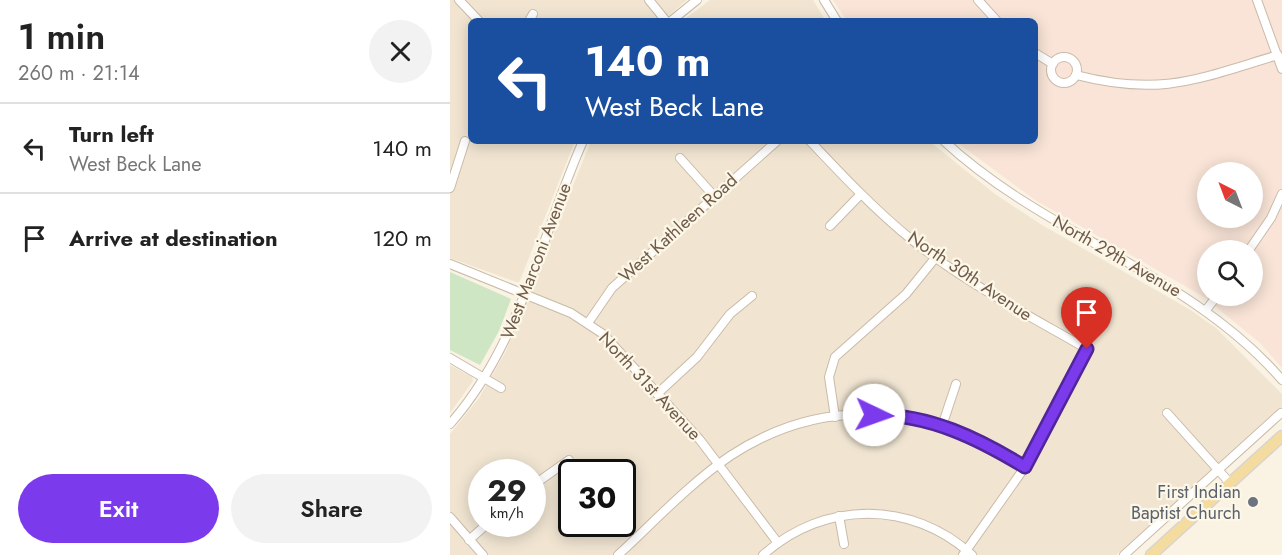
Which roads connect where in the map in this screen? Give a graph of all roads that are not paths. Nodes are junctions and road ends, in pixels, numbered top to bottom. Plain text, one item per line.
1 (459, 0) edge
2 (649, 0) edge
3 (697, 0) edge
4 (824, 0) edge
5 (978, 0) edge
6 (1257, 0) edge
7 (476, 18) edge
8 (664, 18) edge
9 (675, 18) edge
10 (835, 18) edge
11 (994, 18) edge
12 (1038, 55) edge
13 (1278, 55) junction
14 (1053, 64) junction
15 (1282, 69) edge
16 (1076, 75) junction
17 (465, 141) dead end
18 (582, 144) edge
19 (774, 144) edge
20 (813, 144) edge
21 (948, 144) edge
22 (680, 158) dead end
23 (450, 188) edge
24 (861, 194) junction
25 (1282, 194) edge
26 (714, 196) junction
27 (830, 226) dead end
28 (1256, 240) edge
29 (936, 257) junction
30 (450, 264) edge
31 (523, 294) junction
32 (752, 296) dead end
33 (1209, 306) edge
34 (1206, 310) junction
35 (588, 323) junction
36 (450, 358) edge
37 (484, 378) junction
38 (1282, 380) edge
39 (957, 384) dead end
40 (501, 388) dead end
41 (657, 394) junction
42 (1167, 413) dead end
43 (1281, 413) edge
44 (835, 417) junction
45 (450, 424) edge
46 (942, 426) junction
47 (1282, 436) edge
48 (719, 465) junction
49 (1025, 467) junction
50 (1218, 470) junction
51 (1230, 483) junction
52 (839, 516) junction
53 (450, 518) edge
54 (473, 537) edge
55 (470, 540) junction
56 (778, 543) junction
57 (844, 544) dead end
58 (967, 553) edge
59 (483, 555) edge
60 (618, 555) edge
61 (764, 555) edge
62 (1124, 555) edge
63 (1151, 555) edge

1 - 7 street
2 - 8 street
3 - 9 street
4 - 10 street
5 - 11 street
6 - 13 street
12 - 14 street
13 - 15 street
13 - 16 street
14 - 16 street
14 - 16 street
17 - 23 street
18 - 31 street, West Marconi Avenue
19 - 26 street, West Kathleen Road
20 - 24 street, North 30th Avenue
21 - 34 street, North 29th Avenue
22 - 26 street
24 - 27 street
24 - 29 street, North 30th Avenue
25 - 28 street
26 - 35 street, West Kathleen Road
29 - 44 street
29 - 49 street, North 30th Avenue
30 - 31 street, North 31st Avenue
31 - 35 street, North 31st Avenue
31 - 37 street, West Marconi Avenue
32 - 41 street
33 - 34 street
34 - 38 street, North 29th Avenue
35 - 41 street, North 31st Avenue
36 - 37 street
37 - 40 street
37 - 45 street, West Marconi Avenue
39 - 46 street
41 - 48 street, North 31st Avenue
42 - 50 street
43 - 50 street
44 - 46 street
44 - 48 street
46 - 49 street
47 - 51 main road
48 - 56 street, North 31st Avenue
48 - 60 street
49 - 58 street
50 - 51 street
50 - 62 street
51 - 63 main road
52 - 56 street
52 - 57 street
52 - 58 street
53 - 55 street
54 - 55 street
55 - 59 street
56 - 61 street

